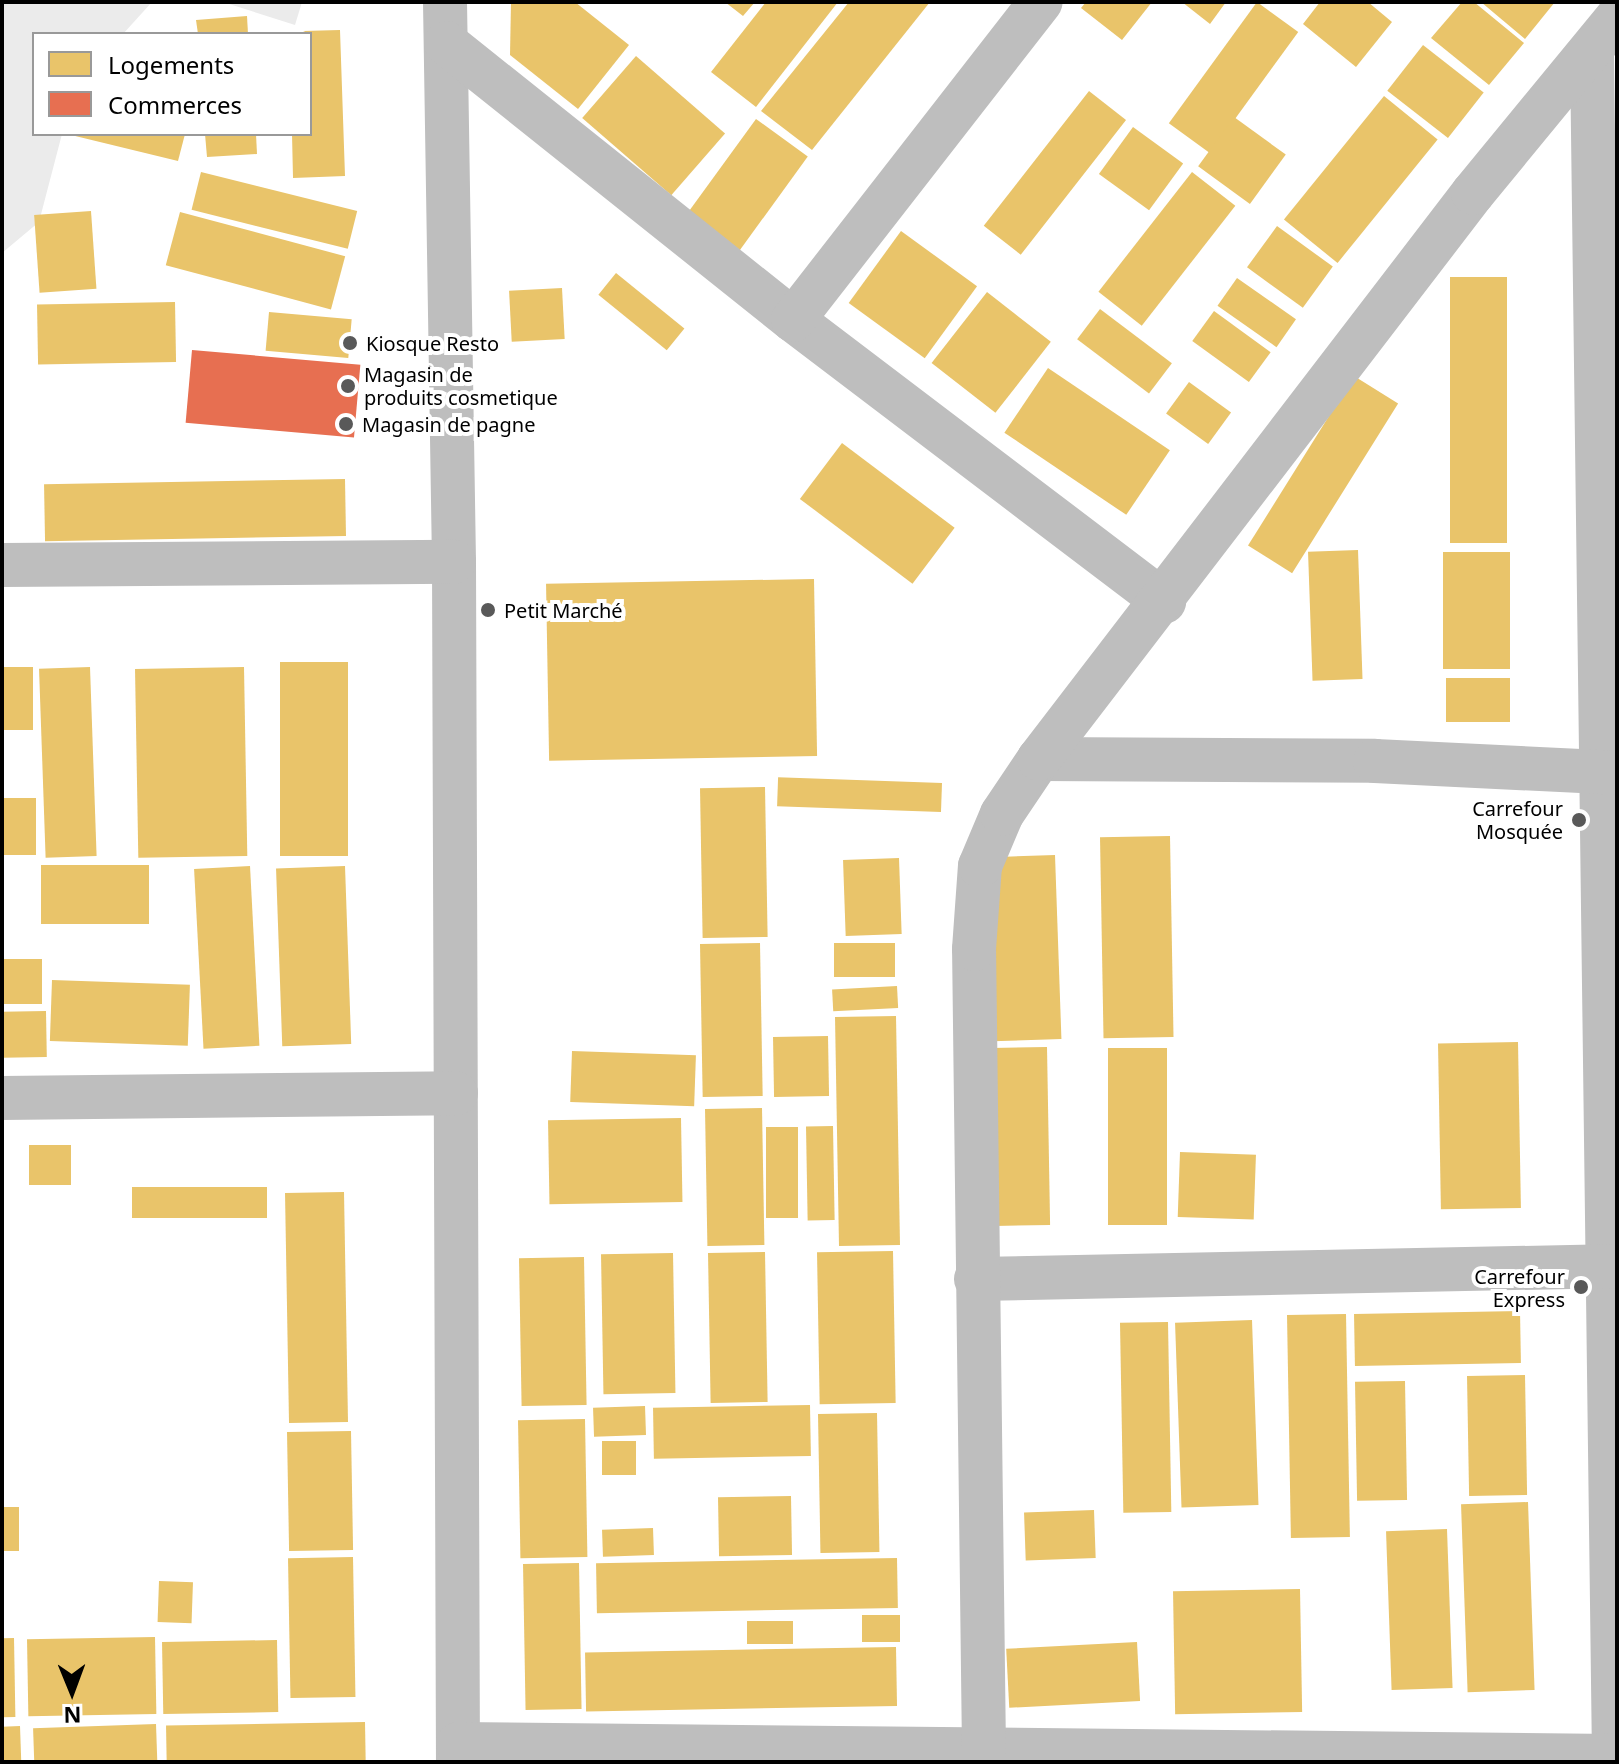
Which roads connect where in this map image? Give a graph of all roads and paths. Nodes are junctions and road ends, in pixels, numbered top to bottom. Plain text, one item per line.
1 (1041, 2) edge
2 (1617, 18) edge
3 (446, 22) edge
4 (1592, 55) junction
5 (793, 320) junction
6 (454, 562) junction
7 (2, 565) edge
8 (1164, 602) junction
9 (1039, 759) junction
10 (1610, 773) edge
11 (456, 1093) junction
12 (2, 1098) edge
13 (1612, 1266) edge
14 (976, 1279) junction
15 (984, 1751) junction
16 (458, 1753) edge
17 (1614, 1759) edge

1 - 5 street
2 - 4 street
3 - 5 street
3 - 6 street
4 - 8 street
4 - 10 street
5 - 8 street
6 - 7 street
6 - 11 street
8 - 9 street
9 - 10 street
9 - 14 street
10 - 13 street
11 - 12 street
11 - 16 street
13 - 14 street
13 - 17 street
14 - 15 street
15 - 16 street
15 - 17 street

